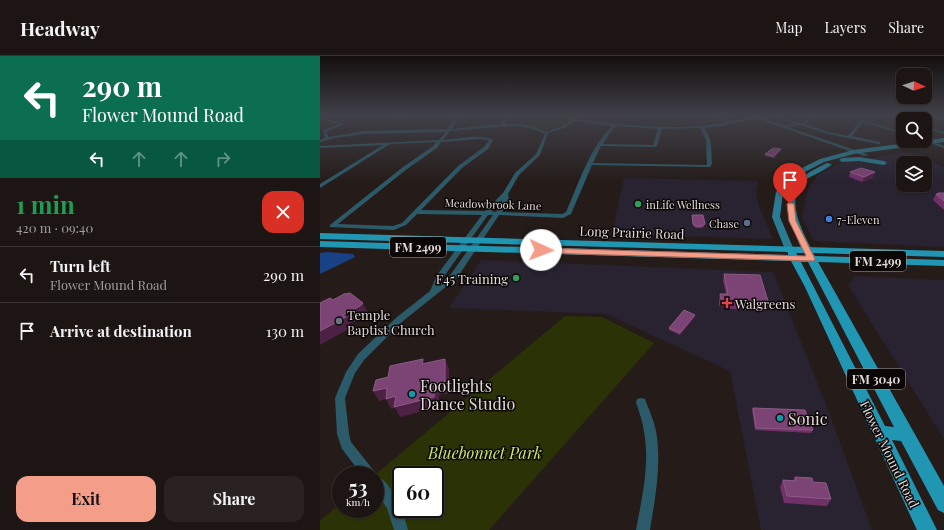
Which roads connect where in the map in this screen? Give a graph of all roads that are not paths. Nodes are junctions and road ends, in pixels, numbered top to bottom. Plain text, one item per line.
1 (443, 137) edge
2 (546, 137) edge
3 (604, 137) edge
4 (657, 137) edge
5 (707, 137) edge
6 (814, 137) edge
7 (849, 137) edge
8 (327, 138) edge
9 (320, 141) edge
10 (439, 141) junction
11 (391, 142) junction
12 (932, 142) edge
13 (878, 143) dead end
14 (943, 144) edge
15 (600, 145) junction
16 (896, 145) edge
17 (320, 147) edge
18 (856, 151) junction
19 (866, 155) junction
20 (839, 160) junction
21 (884, 163) dead end
22 (591, 164) junction
23 (799, 171) junction
24 (810, 173) junction
25 (320, 186) edge
26 (505, 194) junction
27 (416, 212) junction
28 (486, 213) junction
29 (498, 213) junction
30 (320, 236) edge
31 (320, 244) edge
32 (464, 244) junction
33 (476, 244) junction
34 (623, 249) junction
35 (792, 254) junction
36 (809, 255) junction
37 (739, 257) junction
38 (944, 261) edge
39 (802, 272) junction
40 (434, 291) junction
41 (641, 402) dead end
42 (879, 433) junction
43 (906, 434) junction
44 (363, 466) edge
45 (384, 491) edge
46 (944, 504) edge
47 (401, 530) edge
48 (642, 530) edge
49 (927, 530) edge

1 - 10 street
2 - 26 street
3 - 15 street
4 - 15 street
5 - 22 street
6 - 18 street
7 - 13 street
8 - 9 street
10 - 11 street
10 - 27 street
10 - 27 street
11 - 17 street
11 - 25 street
12 - 14 main road, Flower Mound Road
14 - 19 main road, Flower Mound Road
15 - 22 street
16 - 18 main road, Flower Mound Road
18 - 19 street
18 - 23 main road, Flower Mound Road
19 - 20 main road, Flower Mound Road
20 - 21 main road
20 - 24 main road, Flower Mound Road
22 - 29 street, Meadowbrook Lane
23 - 24 main road
23 - 35 main road, Flower Mound Road
24 - 36 main road, Flower Mound Road
26 - 28 street
26 - 29 street
27 - 28 street, Meadowbrook Lane
28 - 29 street, Meadowbrook Lane
28 - 32 street
29 - 33 street
30 - 32 main road, Long Prairie Road / FM 2499
31 - 32 main road, Long Prairie Road / FM 2499
32 - 33 main road, Long Prairie Road / FM 2499
32 - 40 street
33 - 34 main road, Long Prairie Road / FM 2499
33 - 34 main road, Long Prairie Road / FM 2499
33 - 40 street
34 - 35 main road, Long Prairie Road / FM 2499
34 - 37 main road, Long Prairie Road / FM 2499
35 - 36 main road, Long Prairie Road / FM 2499
35 - 37 main road, Long Prairie Road / FM 2499
35 - 39 main road, Flower Mound Road / FM 3040
36 - 38 main road, Long Prairie Road / FM 2499
36 - 43 main road, Flower Mound Road / FM 3040
37 - 39 main road
39 - 42 main road, Flower Mound Road / FM 3040
40 - 44 street
41 - 48 street
42 - 43 main road
42 - 49 main road, Flower Mound Road / FM 3040
43 - 46 main road, Flower Mound Road / FM 3040
45 - 47 street

